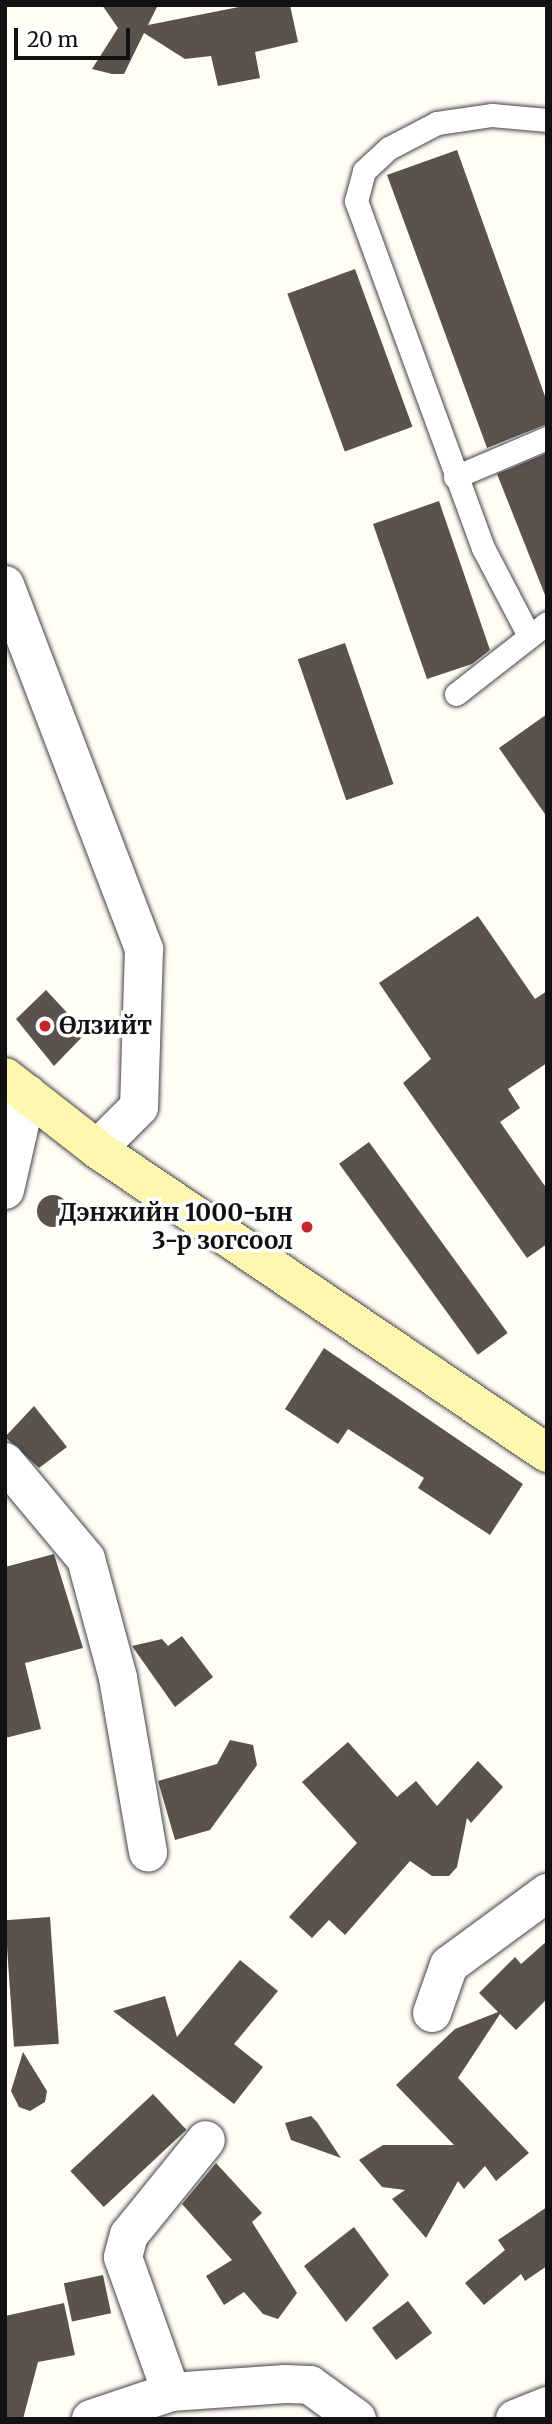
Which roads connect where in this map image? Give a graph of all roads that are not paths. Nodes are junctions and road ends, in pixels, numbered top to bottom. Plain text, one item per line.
1 (547, 120) edge
2 (547, 438) edge
3 (455, 477) junction
4 (5, 585) edge
5 (537, 628) edge
6 (456, 694) dead end
7 (16, 1085) edge
8 (97, 1149) junction
9 (5, 1190) edge
10 (547, 1454) edge
11 (5, 1462) edge
12 (148, 1852) dead end
13 (547, 1894) edge
14 (432, 2013) dead end
15 (206, 2140) dead end
16 (171, 2392) junction
17 (547, 2406) edge
18 (91, 2419) edge
19 (357, 2419) edge
20 (515, 2419) edge

1 - 3 lane
2 - 3 lane
3 - 5 lane
4 - 8 street
5 - 6 lane
7 - 8 main road
7 - 9 street
8 - 10 main road
11 - 12 street
13 - 14 street
15 - 16 street
16 - 18 street
16 - 19 street
17 - 20 street

